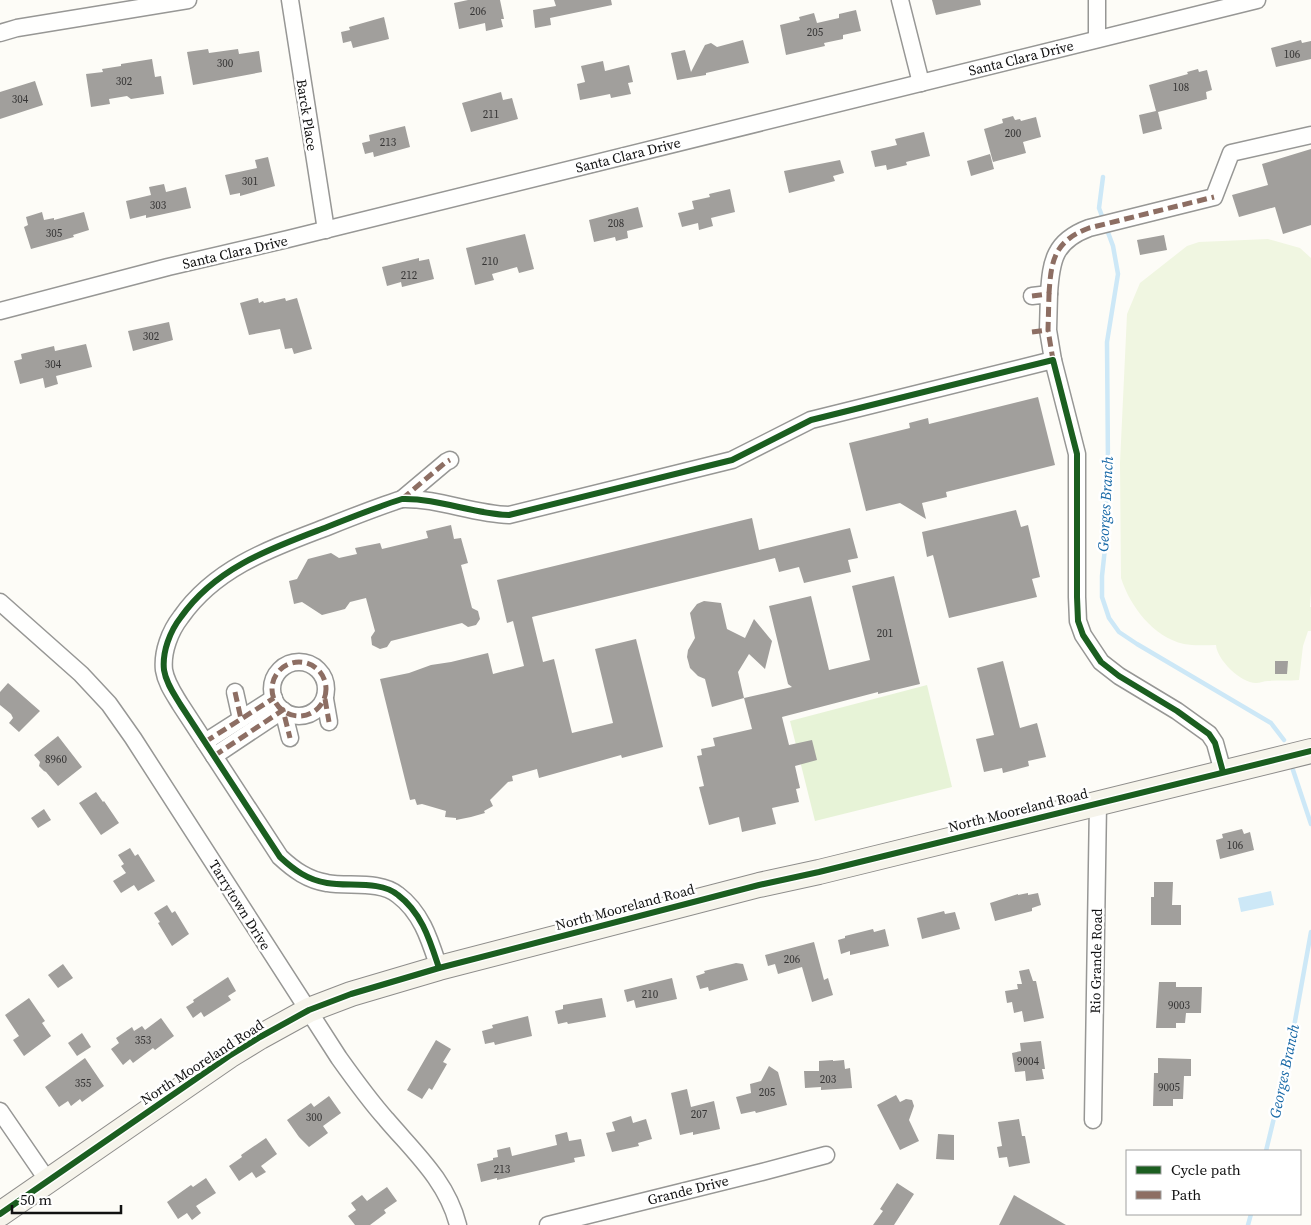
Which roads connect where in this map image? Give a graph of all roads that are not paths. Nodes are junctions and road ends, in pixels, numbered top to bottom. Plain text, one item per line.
1 (188, 0) edge
2 (290, 0) edge
3 (900, 0) edge
4 (1097, 0) edge
5 (1257, 0) edge
6 (0, 32) edge
7 (1097, 39) junction
8 (921, 83) junction
9 (1311, 135) edge
10 (326, 230) junction
11 (1049, 294) junction
12 (1032, 296) dead end
13 (0, 311) edge
14 (1053, 360) junction
15 (450, 460) dead end
16 (402, 499) junction
17 (0, 602) edge
18 (235, 692) dead end
19 (325, 698) junction
20 (278, 704) junction
21 (241, 719) junction
22 (329, 722) dead end
23 (290, 738) dead end
24 (210, 749) junction
25 (1311, 751) edge
26 (1223, 772) junction
27 (1098, 803) junction
28 (439, 968) junction
29 (309, 1010) junction
30 (0, 1111) edge
31 (1093, 1120) dead end
32 (826, 1155) dead end
33 (48, 1181) junction
34 (0, 1214) edge
35 (458, 1225) edge
36 (548, 1225) edge

1 - 6 street
2 - 10 street, Barck Place
3 - 8 street
4 - 7 street
5 - 7 street, Santa Clara Drive
7 - 8 street, Santa Clara Drive
8 - 10 street, Santa Clara Drive
9 - 11 street
10 - 13 street, Santa Clara Drive
11 - 12 street
11 - 14 street
14 - 16 street
14 - 26 street
15 - 16 street
16 - 24 street
17 - 29 street, Tarrytown Drive
18 - 21 street
19 - 20 street
19 - 20 street
19 - 22 street
20 - 21 street
20 - 23 street
20 - 24 street
21 - 24 street
24 - 28 street
25 - 26 street, North Mooreland Road
26 - 27 street, North Mooreland Road
27 - 28 street, North Mooreland Road
27 - 31 street, Rio Grande Road
28 - 29 street, North Mooreland Road
29 - 33 street, North Mooreland Road
29 - 35 street, Tarrytown Drive
30 - 33 street
32 - 36 street, Grande Drive
33 - 34 street, North Mooreland Road

